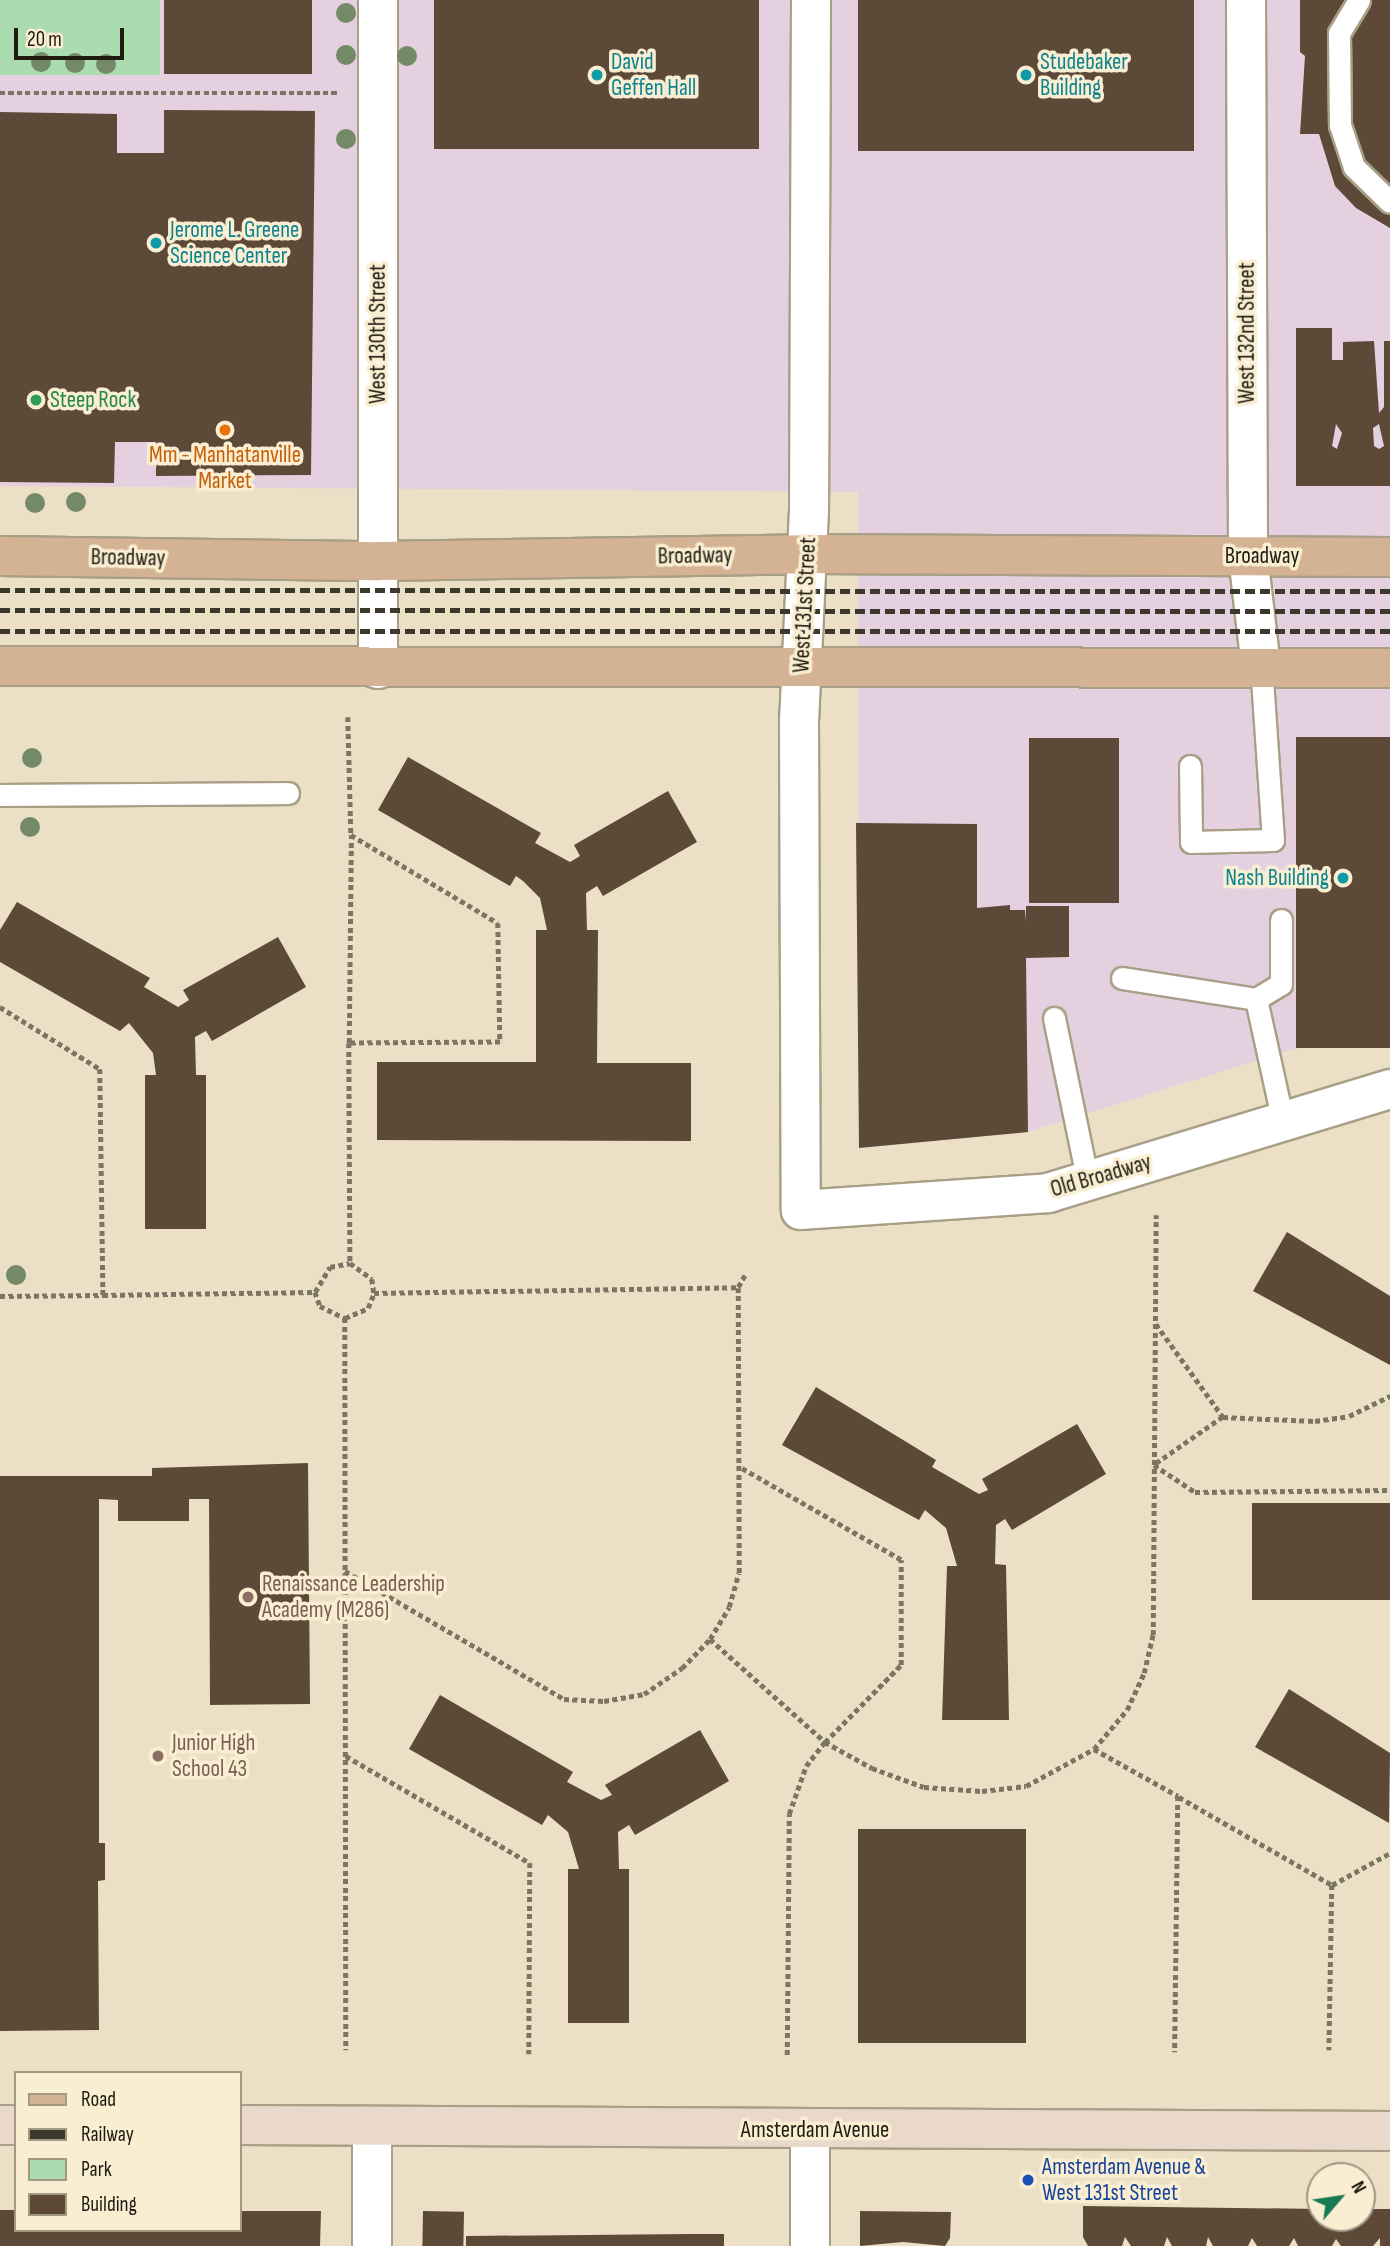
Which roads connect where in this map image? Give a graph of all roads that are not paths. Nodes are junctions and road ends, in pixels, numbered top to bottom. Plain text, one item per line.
1 (378, 0) edge
2 (811, 0) edge
3 (1246, 0) edge
4 (1359, 0) edge
5 (1390, 202) edge
6 (808, 554) junction
7 (0, 556) edge
8 (1248, 556) junction
9 (1390, 557) edge
10 (378, 561) junction
11 (803, 663) junction
12 (0, 666) edge
13 (1261, 666) junction
14 (1390, 668) edge
15 (378, 669) junction
16 (1190, 766) dead end
17 (288, 793) dead end
18 (0, 795) edge
19 (1281, 920) dead end
20 (1122, 978) dead end
21 (1256, 999) junction
22 (1054, 1018) dead end
23 (1390, 1089) edge
24 (1283, 1122) junction
25 (1088, 1182) junction
26 (802, 1210) joint
27 (242, 2125) edge
28 (372, 2126) junction
29 (810, 2130) junction
30 (1390, 2131) edge
31 (372, 2246) edge
32 (810, 2246) edge

1 - 10 street, West 130th Street
2 - 6 street, West 131st Street
3 - 8 street, West 132nd Street
4 - 5 lane
6 - 8 main road, Broadway
6 - 10 main road, Broadway
6 - 11 street, West 131st Street
7 - 10 main road, Broadway
8 - 9 main road, Broadway
8 - 13 street, West 132nd Street
10 - 15 street, West 130th Street
11 - 13 main road
11 - 15 main road
11 - 26 street, West 131st Street
12 - 15 main road
13 - 14 main road
13 - 16 lane
17 - 18 lane
19 - 21 lane
20 - 21 lane
21 - 24 lane
22 - 25 lane
23 - 24 street, Old Broadway
24 - 25 street, Old Broadway
25 - 26 street, Old Broadway
27 - 28 main road, Amsterdam Avenue
28 - 29 main road, Amsterdam Avenue
28 - 31 street
29 - 30 main road, Amsterdam Avenue
29 - 32 street

